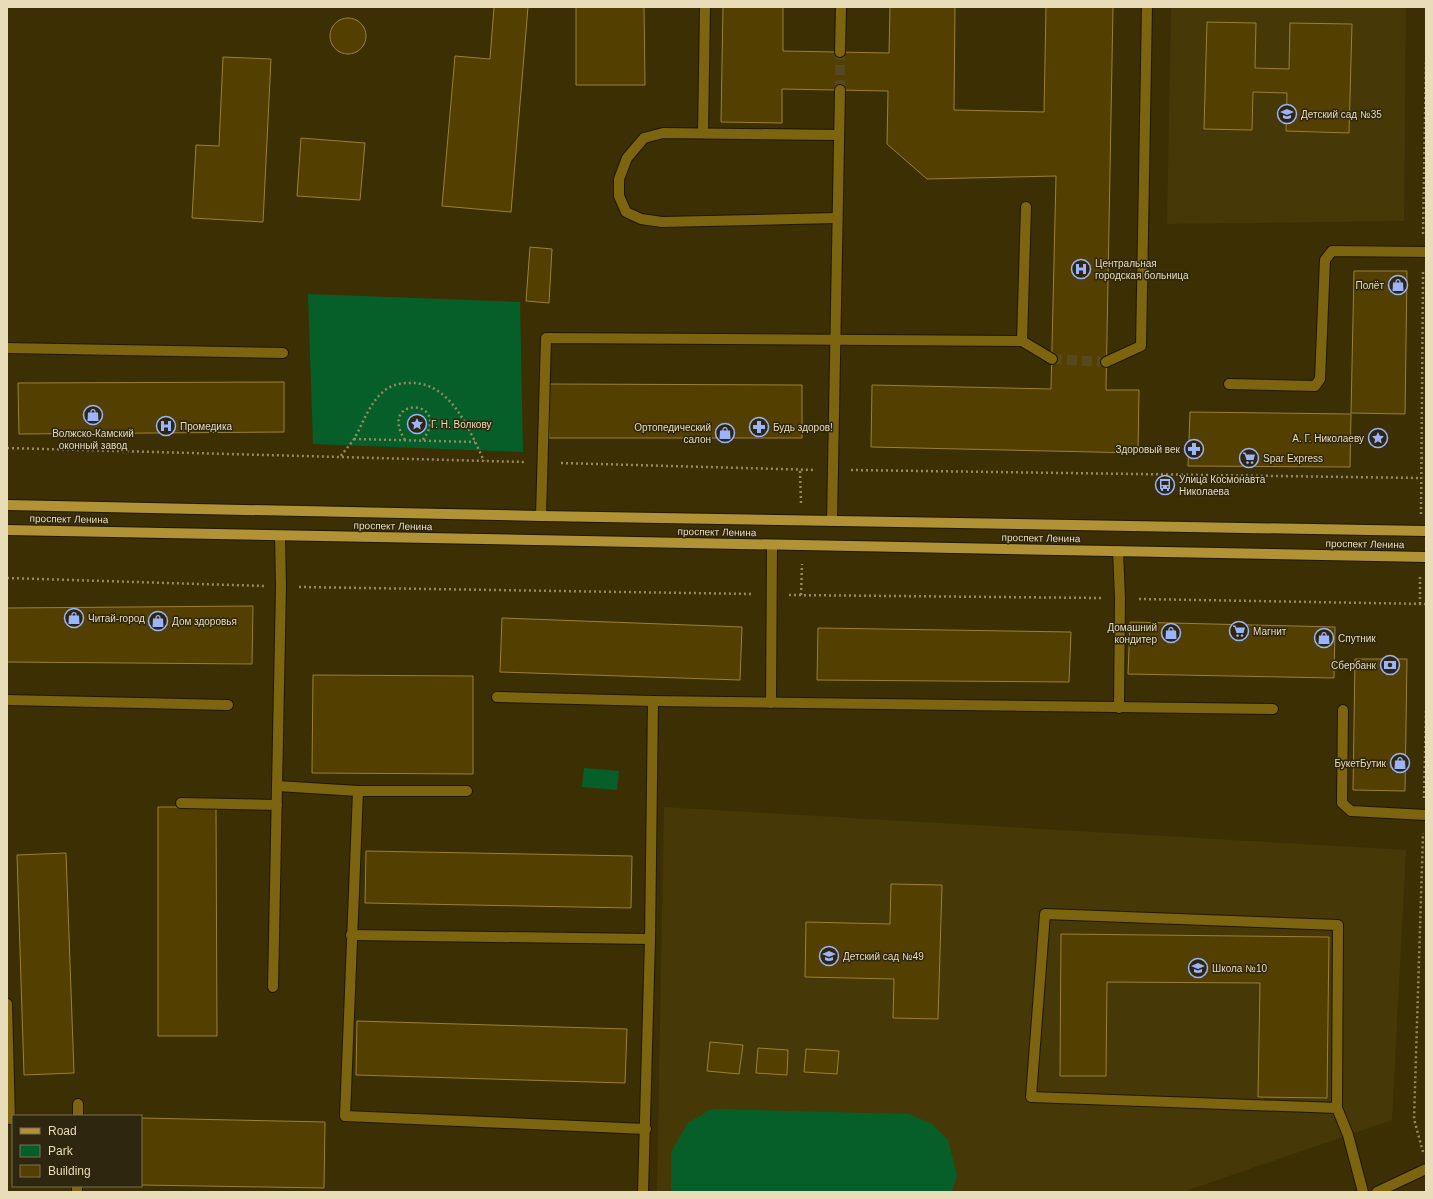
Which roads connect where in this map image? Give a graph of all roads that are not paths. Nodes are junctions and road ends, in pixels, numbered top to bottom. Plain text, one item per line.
1 (705, 7) edge
2 (841, 7) edge
3 (1147, 7) edge
4 (840, 52) tunnel mouth
5 (840, 90) tunnel mouth
6 (703, 133) junction
7 (839, 135) junction
8 (1026, 207) dead end
9 (837, 218) junction
10 (1426, 252) edge
11 (835, 338) junction
12 (1022, 341) junction
13 (7, 348) edge
14 (283, 353) dead end
15 (1052, 359) tunnel mouth
16 (1106, 362) tunnel mouth
17 (1229, 384) dead end
18 (7, 505) edge
19 (541, 516) junction
20 (832, 521) junction
21 (7, 530) edge
22 (1426, 531) edge
23 (280, 536) junction
24 (772, 545) junction
25 (1118, 551) junction
26 (1426, 557) edge
27 (497, 697) dead end
28 (7, 700) edge
29 (653, 701) junction
30 (771, 703) junction
31 (228, 705) dead end
32 (1120, 708) junction
33 (1272, 709) dead end
34 (1343, 710) dead end
35 (277, 786) junction
36 (358, 790) junction
37 (467, 791) dead end
38 (182, 803) dead end
39 (276, 805) junction
40 (1425, 815) edge
41 (351, 935) junction
42 (650, 939) junction
43 (273, 987) dead end
44 (7, 1004) edge
45 (78, 1104) dead end
46 (1337, 1108) junction
47 (78, 1115) edge
48 (10, 1119) dead end
49 (646, 1129) junction
50 (1426, 1169) edge
51 (643, 1192) edge
52 (1364, 1192) edge
53 (1377, 1192) edge

1 - 6 street
2 - 4 street
3 - 16 street
5 - 7 street
6 - 7 street
6 - 9 street
7 - 9 street
8 - 12 street
9 - 11 street
10 - 17 street
11 - 12 street
11 - 19 street
11 - 20 street
12 - 15 street
13 - 14 street
18 - 19 main road, проспект Ленина
19 - 20 main road, проспект Ленина
20 - 22 main road, проспект Ленина
21 - 23 main road, проспект Ленина
23 - 24 main road, проспект Ленина
23 - 35 street
24 - 25 main road, проспект Ленина
24 - 30 street
25 - 26 main road, проспект Ленина
25 - 32 street
27 - 29 street
28 - 31 street
29 - 30 street
29 - 42 street
30 - 32 street
32 - 33 street
34 - 40 street
35 - 36 street
35 - 39 street
36 - 37 street
36 - 41 street
38 - 39 street
39 - 43 street
41 - 42 street
41 - 49 street
42 - 49 street
44 - 48 street
45 - 47 street
46 - 46 street
46 - 52 street
49 - 51 street
50 - 53 street

